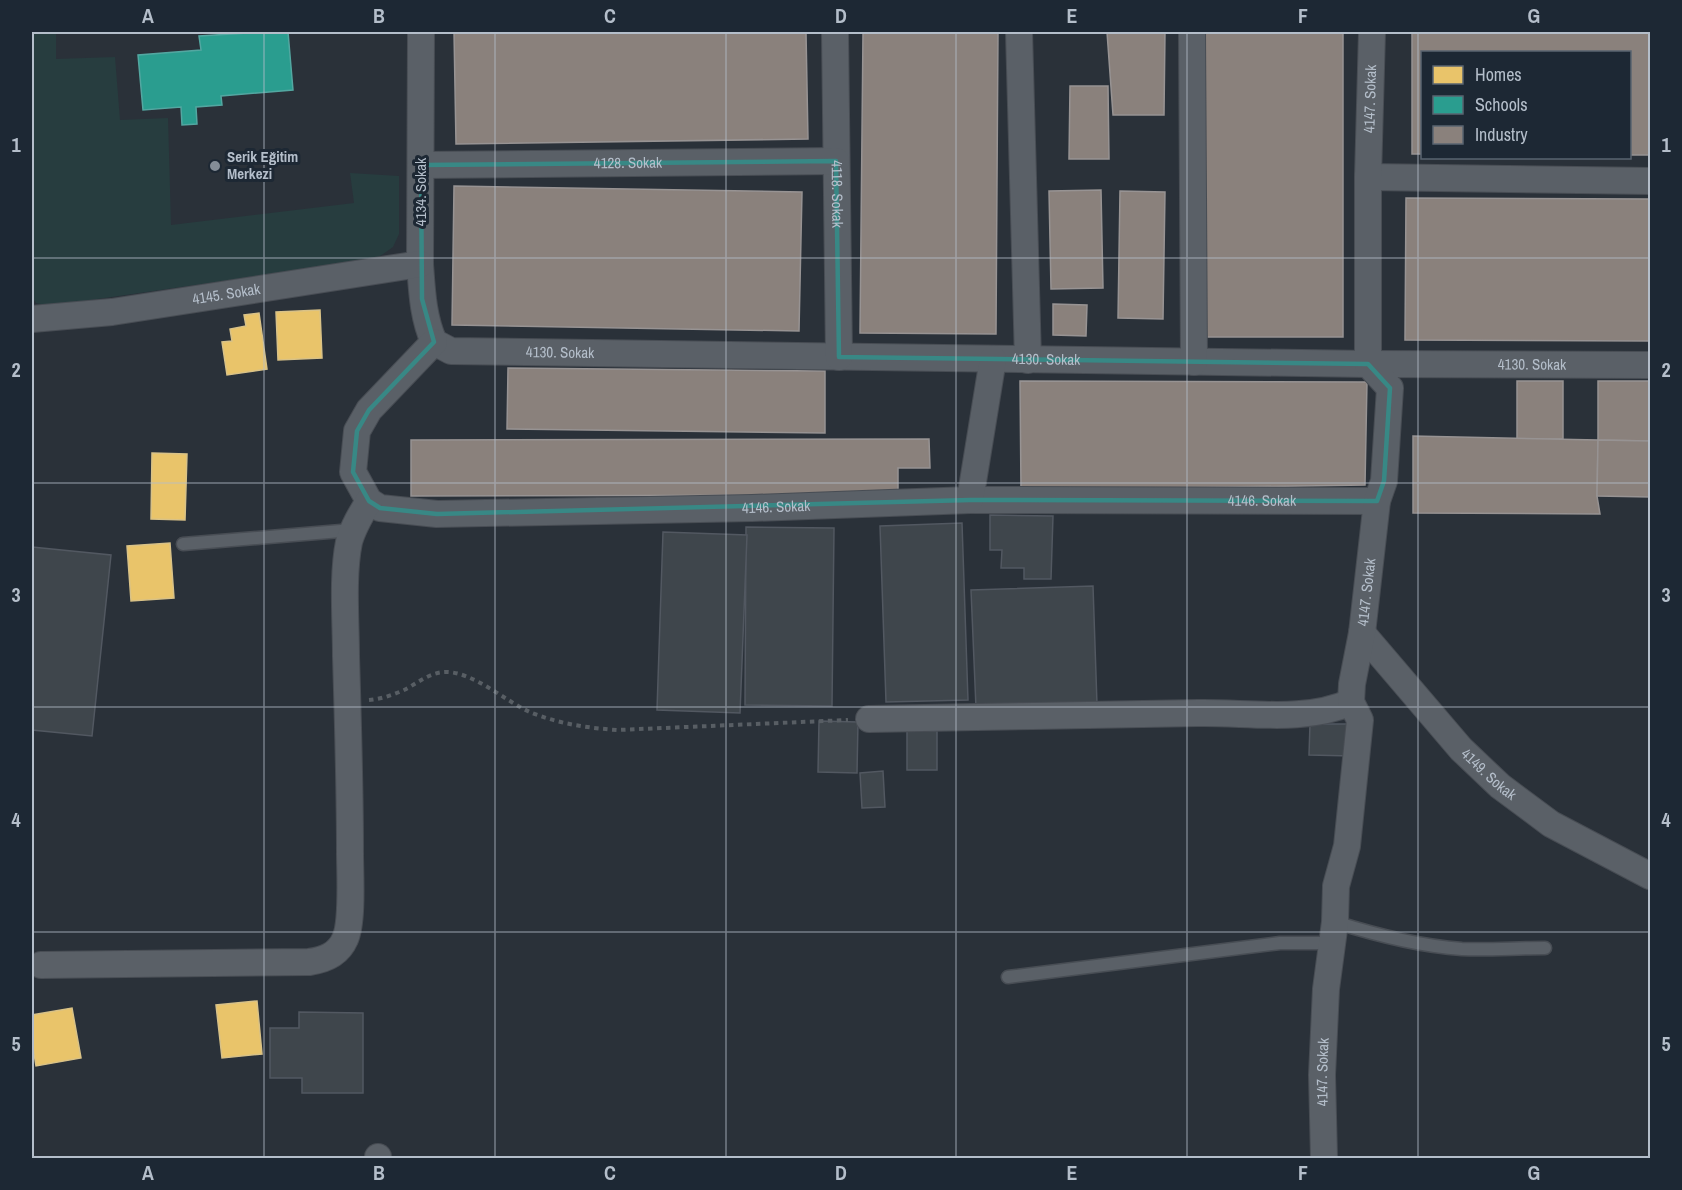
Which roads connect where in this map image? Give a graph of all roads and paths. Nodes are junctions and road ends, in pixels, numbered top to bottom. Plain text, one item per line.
1 (421, 32) edge
2 (835, 32) edge
3 (1019, 32) edge
4 (1192, 32) edge
5 (1372, 32) edge
6 (836, 161) junction
7 (421, 165) junction
8 (1368, 177) junction
9 (1650, 181) edge
10 (420, 264) junction
11 (32, 320) edge
12 (438, 345) junction
13 (839, 357) junction
14 (993, 359) junction
15 (1028, 360) junction
16 (1194, 362) junction
17 (1368, 364) junction
18 (1650, 364) edge
19 (970, 500) junction
20 (369, 501) junction
21 (1377, 501) junction
22 (353, 530) junction
23 (183, 544) dead end
24 (1362, 633) junction
25 (347, 702) junction
26 (1351, 702) junction
27 (869, 720) joint
28 (1650, 876) edge
29 (1334, 933) junction
30 (1545, 948) dead end
31 (41, 965) dead end
32 (1008, 977) dead end
33 (1324, 1158) edge

1 - 7 street, 4134. Sokak
2 - 6 street, 4118. Sokak
3 - 15 street
4 - 16 street
5 - 8 street, 4147. Sokak
6 - 7 street, 4128. Sokak
6 - 13 street, 4118. Sokak
7 - 10 street, 4134. Sokak
8 - 9 street
8 - 17 street, 4147. Sokak
10 - 11 street, 4145. Sokak
10 - 12 street, 4134. Sokak
12 - 13 street, 4130. Sokak
12 - 20 street
13 - 14 street, 4130. Sokak
14 - 15 street, 4130. Sokak
14 - 19 street
15 - 16 street, 4130. Sokak
16 - 17 street, 4130. Sokak
17 - 18 street, 4130. Sokak
17 - 21 street, 4147. Sokak
19 - 20 street, 4146. Sokak
19 - 21 street, 4146. Sokak
20 - 22 street
21 - 24 street, 4147. Sokak
22 - 23 lane
22 - 25 street
24 - 26 street, 4147. Sokak
24 - 28 street, 4149. Sokak
25 - 27 path
25 - 31 street
26 - 27 street
26 - 29 street, 4147. Sokak
29 - 30 lane
29 - 32 lane
29 - 33 street, 4147. Sokak

